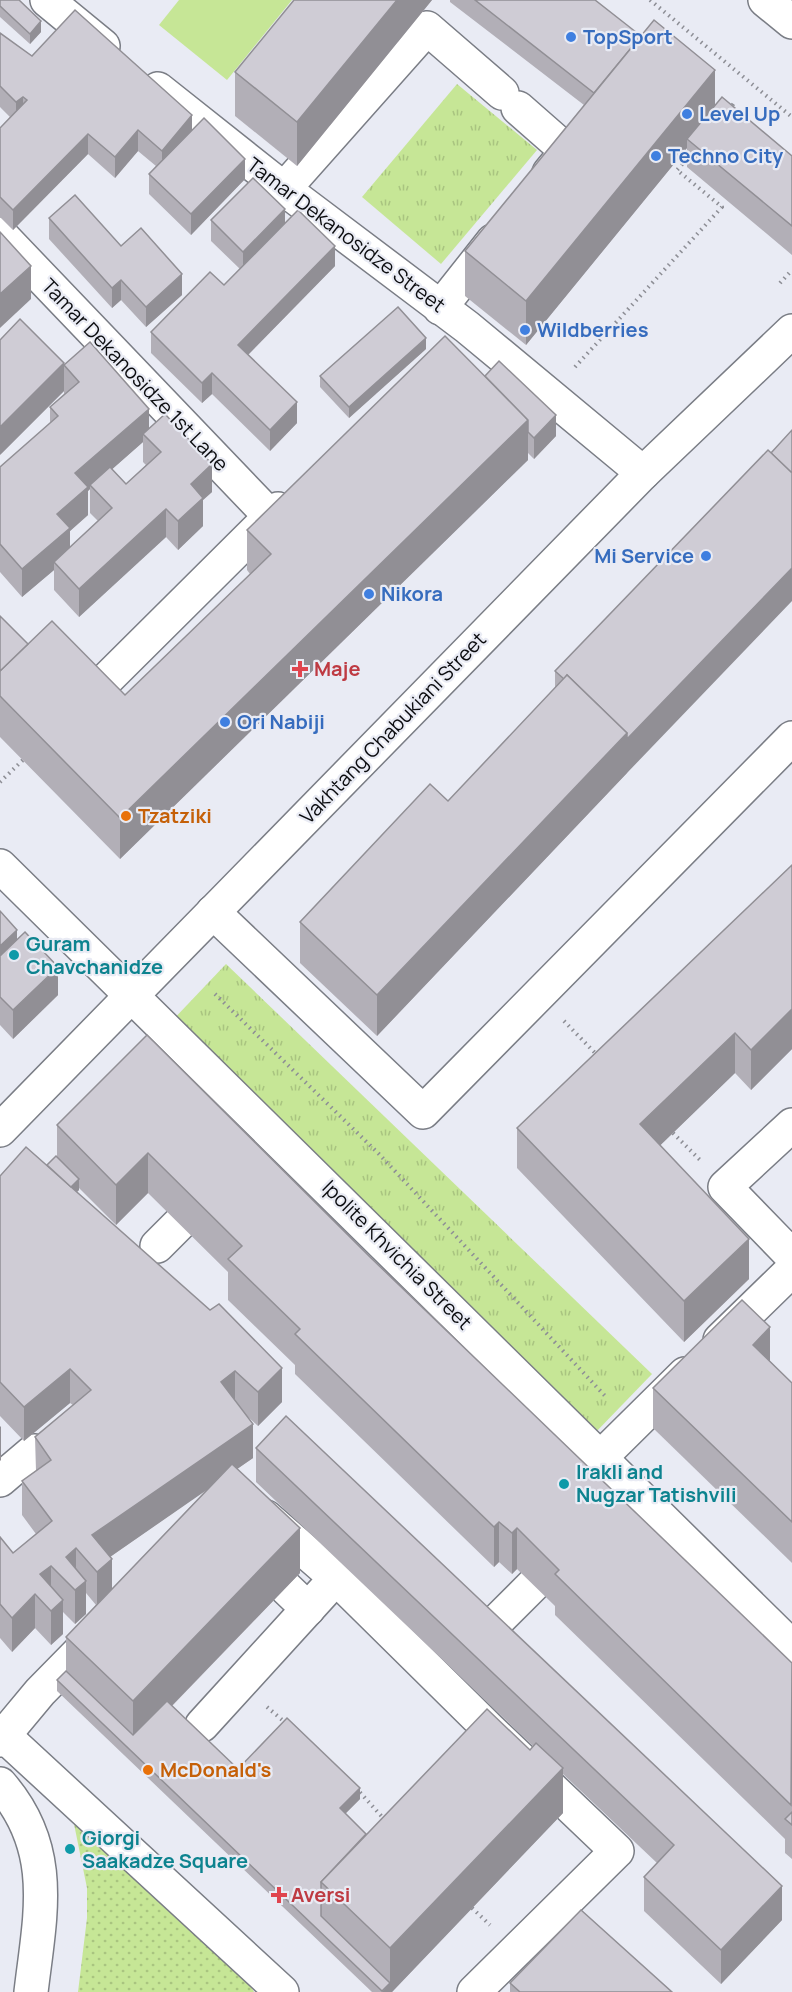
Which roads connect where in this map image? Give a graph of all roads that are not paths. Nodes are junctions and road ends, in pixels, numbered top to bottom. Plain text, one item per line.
1 (47, 0) edge
2 (765, 0) edge
3 (81, 11) edge
4 (792, 22) edge
5 (284, 189) junction
6 (0, 234) edge
7 (440, 308) junction
8 (466, 327) junction
9 (789, 338) edge
10 (441, 351) edge
11 (643, 473) junction
12 (296, 492) edge
13 (270, 516) junction
14 (109, 676) edge
15 (792, 738) edge
16 (0, 866) edge
17 (213, 912) junction
18 (132, 995) junction
19 (792, 1125) edge
20 (0, 1130) edge
21 (792, 1256) edge
22 (792, 1270) edge
23 (34, 1451) edge
24 (601, 1457) junction
25 (0, 1480) edge
26 (246, 1500) edge
27 (336, 1578) junction
28 (533, 1584) dead end
29 (472, 1600) edge
30 (117, 1614) edge
31 (792, 1647) edge
32 (202, 1725) dead end
33 (489, 1729) junction
34 (1, 1736) edge
35 (465, 1754) edge
36 (0, 1784) edge
37 (36, 1952) junction
38 (279, 1990) edge
39 (15, 1992) edge
40 (31, 1992) edge
41 (474, 1992) edge

1 - 3 main road, Tamar Dekanosidze Street
2 - 4 main road
3 - 5 main road, Tamar Dekanosidze Street
5 - 7 main road, Tamar Dekanosidze Street
5 - 7 main road
6 - 13 main road, Tamar Dekanosidze 1st Lane
7 - 8 main road, Tamar Dekanosidze Street
8 - 10 main road
8 - 11 main road, Tamar Dekanosidze Street
9 - 11 main road, Vakhtang Chabukiani Street
11 - 17 main road, Vakhtang Chabukiani Street
12 - 13 main road
13 - 14 main road
15 - 17 main road
16 - 18 main road, Ipolite Khvichia Street
17 - 18 main road, Vakhtang Chabukiani Street
18 - 20 main road, Vakhtang Chabukiani Street
18 - 24 main road, Ipolite Khvichia Street
19 - 21 main road
22 - 24 main road
23 - 25 main road
24 - 31 main road, Ipolite Khvichia Street
26 - 27 main road
27 - 32 main road
27 - 33 main road
28 - 29 main road
30 - 34 main road
33 - 35 main road
33 - 41 main road
34 - 38 main road
36 - 37 main road
37 - 39 main road
37 - 40 main road

